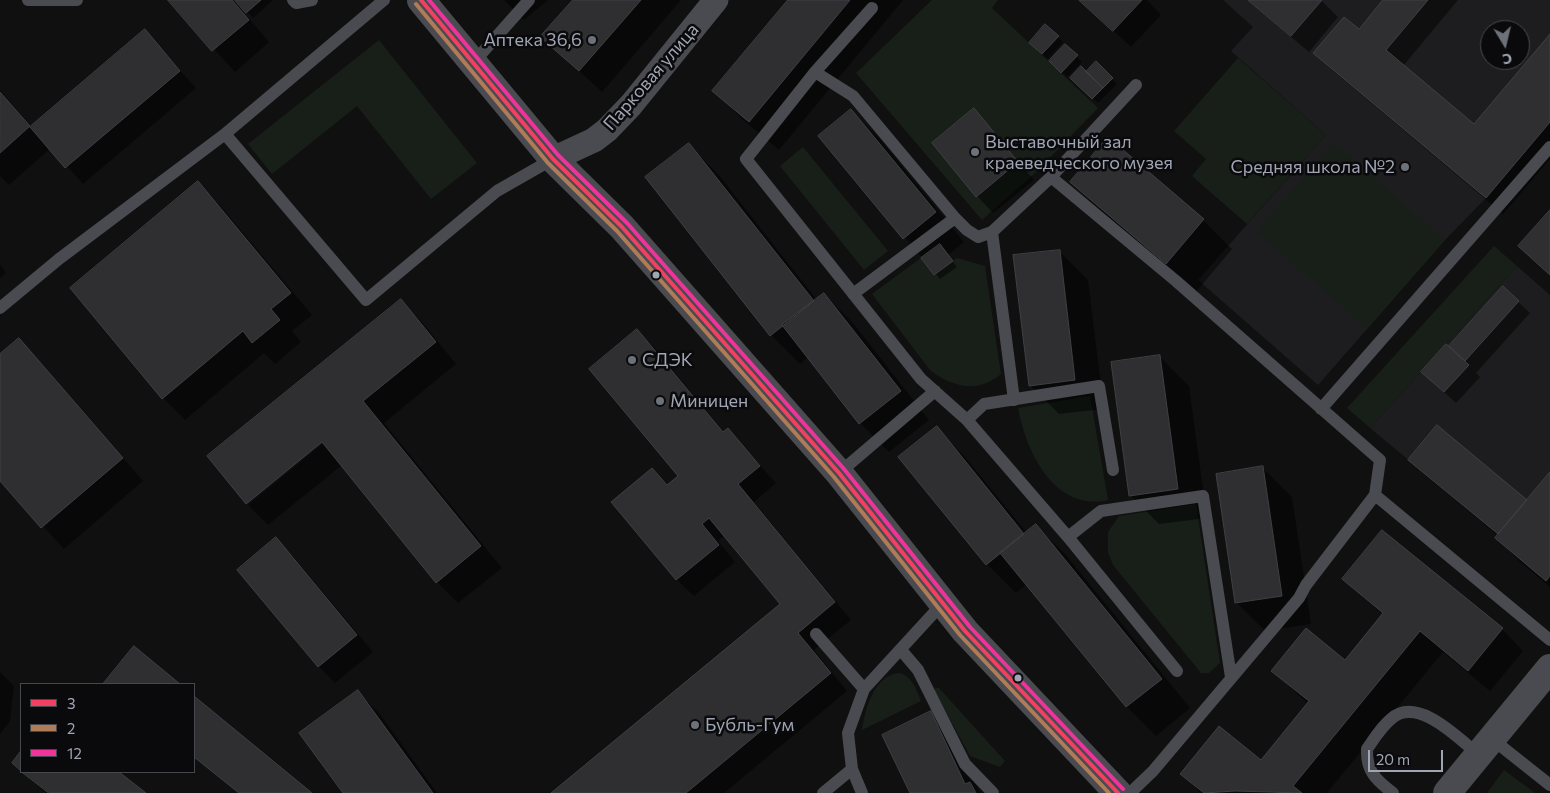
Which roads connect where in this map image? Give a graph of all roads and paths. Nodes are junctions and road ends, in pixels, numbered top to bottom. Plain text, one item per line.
1 (28, 0) edge
2 (78, 0) edge
3 (293, 0) edge
4 (312, 0) edge
5 (384, 0) edge
6 (421, 0) edge
7 (529, 0) edge
8 (716, 0) edge
9 (872, 8) dead end
10 (473, 63) junction
11 (815, 72) junction
12 (1136, 85) dead end
13 (224, 134) junction
14 (1550, 147) edge
15 (553, 159) junction
16 (1051, 176) junction
17 (955, 218) junction
18 (992, 232) junction
19 (853, 294) junction
20 (0, 308) edge
21 (934, 392) junction
22 (1014, 400) junction
23 (1321, 409) junction
24 (967, 420) junction
25 (1113, 470) dead end
26 (839, 473) junction
27 (1375, 495) junction
28 (1068, 537) junction
29 (942, 604) junction
30 (816, 634) dead end
31 (1550, 640) edge
32 (901, 650) junction
33 (1550, 668) edge
34 (1177, 671) dead end
35 (1230, 677) junction
36 (864, 689) junction
37 (1485, 747) junction
38 (852, 769) junction
39 (1550, 785) edge
40 (823, 793) edge
41 (862, 793) edge
42 (993, 793) edge
43 (1118, 793) edge
44 (1130, 793) edge
45 (1393, 793) edge
46 (1447, 793) edge

1 - 2 lane
3 - 4 lane
5 - 13 lane
6 - 10 street
7 - 10 lane
8 - 15 street, Парковая улица
9 - 11 lane
10 - 15 street
11 - 17 lane
11 - 19 lane
12 - 16 lane
13 - 15 lane
13 - 20 lane
14 - 23 lane
15 - 26 street
16 - 18 lane
16 - 23 lane
17 - 18 lane
17 - 19 lane
18 - 22 lane
19 - 21 lane
21 - 24 lane
21 - 26 lane
22 - 24 lane
22 - 25 lane
23 - 27 lane
24 - 28 lane
26 - 29 street
27 - 31 lane
27 - 35 lane
28 - 34 lane
28 - 35 lane
29 - 32 lane
29 - 43 street
30 - 36 lane
32 - 36 lane
32 - 42 lane
33 - 37 street
35 - 44 lane
36 - 38 lane
37 - 39 lane
37 - 45 lane
37 - 46 street
38 - 40 lane
38 - 41 lane

